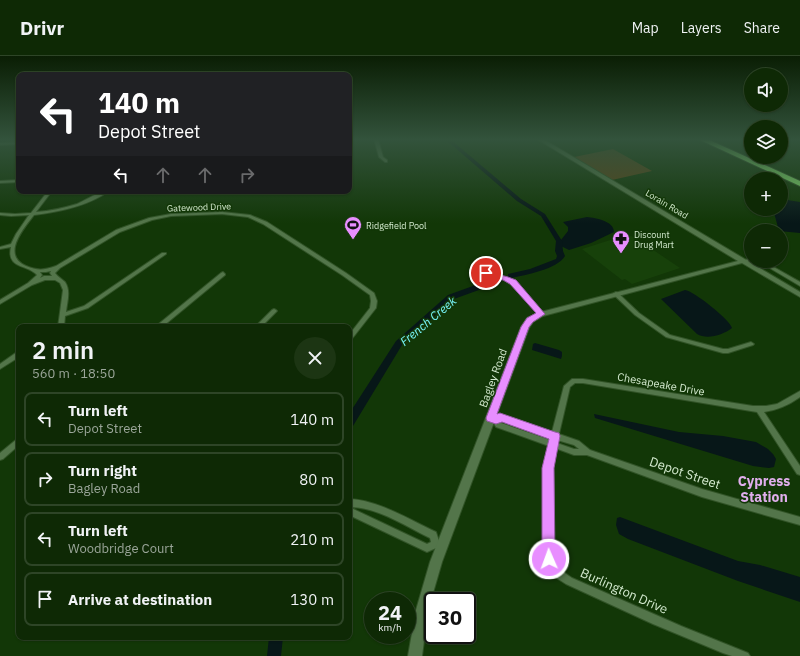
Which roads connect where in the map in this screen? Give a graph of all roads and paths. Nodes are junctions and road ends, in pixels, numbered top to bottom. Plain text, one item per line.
1 (587, 167) edge
2 (754, 167) edge
3 (763, 167) edge
4 (765, 172) edge
5 (16, 181) edge
6 (0, 182) edge
7 (788, 183) edge
8 (800, 184) edge
9 (800, 188) edge
10 (48, 194) edge
11 (100, 194) edge
12 (34, 213) junction
13 (1, 214) dead end
14 (14, 245) junction
15 (0, 248) edge
16 (164, 254) dead end
17 (744, 258) edge
18 (744, 261) edge
19 (759, 268) edge
20 (772, 268) edge
21 (40, 274) junction
22 (51, 274) junction
23 (223, 274) dead end
24 (477, 274) dead end
25 (800, 284) edge
26 (616, 294) junction
27 (800, 295) edge
28 (0, 302) edge
29 (274, 311) dead end
30 (541, 314) junction
31 (62, 315) junction
32 (61, 324) edge
33 (162, 324) edge
34 (261, 324) edge
35 (352, 335) edge
36 (751, 344) dead end
37 (16, 356) edge
38 (0, 367) edge
39 (800, 394) edge
40 (759, 410) junction
41 (494, 419) junction
42 (554, 440) junction
43 (16, 444) edge
44 (0, 457) edge
45 (800, 472) edge
46 (352, 502) edge
47 (352, 512) edge
48 (800, 521) edge
49 (439, 546) junction
50 (415, 656) edge
51 (745, 656) edge

1 - 17 street, Lorain Road
2 - 4 highway
3 - 8 highway
5 - 6 street
7 - 9 highway
10 - 12 street
11 - 12 street
12 - 13 street
12 - 14 street
14 - 15 street
14 - 21 street
16 - 31 street
18 - 26 street, Bagley Road
19 - 27 street, Lorain Road
20 - 25 street
21 - 22 street
21 - 22 street, Gatewood Drive
21 - 28 street, Gatewood Drive
22 - 31 street
22 - 35 street, Gatewood Drive
23 - 33 street
24 - 30 street
26 - 30 street, Bagley Road
26 - 36 street
29 - 34 street
30 - 41 street, Bagley Road
31 - 32 street
37 - 38 street
39 - 40 street, Chesapeake Drive
40 - 42 street, Chesapeake Drive
40 - 45 street
41 - 42 street, Depot Street
41 - 49 street, Bagley Road
42 - 48 street, Depot Street
42 - 51 street, Burlington Drive
43 - 44 street
46 - 49 street
47 - 49 street
49 - 50 street, Bagley Road

